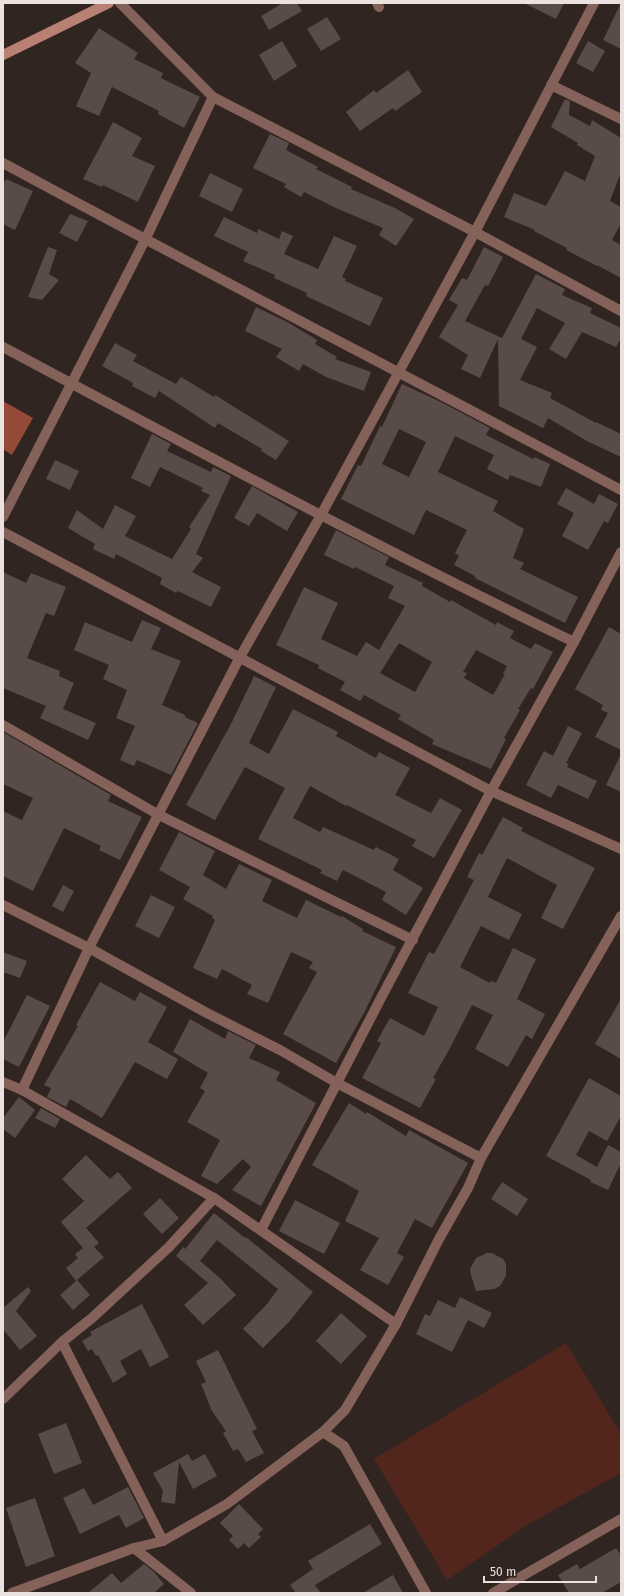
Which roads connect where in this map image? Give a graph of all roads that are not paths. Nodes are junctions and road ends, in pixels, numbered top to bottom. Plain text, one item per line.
1 (109, 3) edge
2 (120, 3) edge
3 (594, 3) edge
4 (3, 55) edge
5 (551, 85) junction
6 (213, 97) junction
7 (621, 119) edge
8 (3, 163) edge
9 (475, 232) junction
10 (145, 240) junction
11 (621, 311) edge
12 (3, 347) edge
13 (399, 371) junction
14 (72, 384) junction
15 (621, 490) edge
16 (321, 515) junction
17 (3, 517) edge
18 (3, 532) edge
19 (621, 552) edge
20 (574, 642) junction
21 (240, 657) junction
22 (3, 725) edge
23 (491, 790) junction
24 (159, 815) junction
25 (621, 849) edge
26 (3, 905) edge
27 (621, 916) edge
28 (413, 940) junction
29 (89, 948) junction
30 (3, 1082) edge
31 (337, 1083) junction
32 (22, 1090) junction
33 (481, 1158) junction
34 (214, 1198) junction
35 (260, 1230) junction
36 (396, 1324) junction
37 (62, 1342) junction
38 (3, 1399) edge
39 (323, 1432) junction
40 (621, 1519) edge
41 (163, 1541) junction
42 (134, 1548) junction
43 (12, 1593) edge
44 (191, 1593) edge
45 (426, 1593) edge
46 (493, 1593) edge

1 - 4 street
2 - 6 street
3 - 5 street
5 - 7 street
5 - 9 street
6 - 9 street
6 - 10 street
8 - 10 street
9 - 11 street
9 - 13 street
10 - 13 street
10 - 14 street
12 - 14 street
13 - 15 street
13 - 16 street
14 - 16 street
14 - 17 street
16 - 20 street
16 - 21 street
18 - 21 street
19 - 20 street
20 - 23 street
21 - 23 street
21 - 24 street
22 - 24 street
23 - 25 street
23 - 28 street
24 - 28 street
24 - 29 street
26 - 29 street
27 - 33 street
28 - 31 street
29 - 31 street
29 - 32 street
30 - 32 street
31 - 33 street
31 - 35 street
32 - 34 street
33 - 36 street
34 - 35 street
34 - 37 street
35 - 36 street
36 - 39 street
37 - 38 street
37 - 41 street
39 - 41 street
39 - 45 street
40 - 46 street
41 - 42 street
42 - 43 street
42 - 44 street

